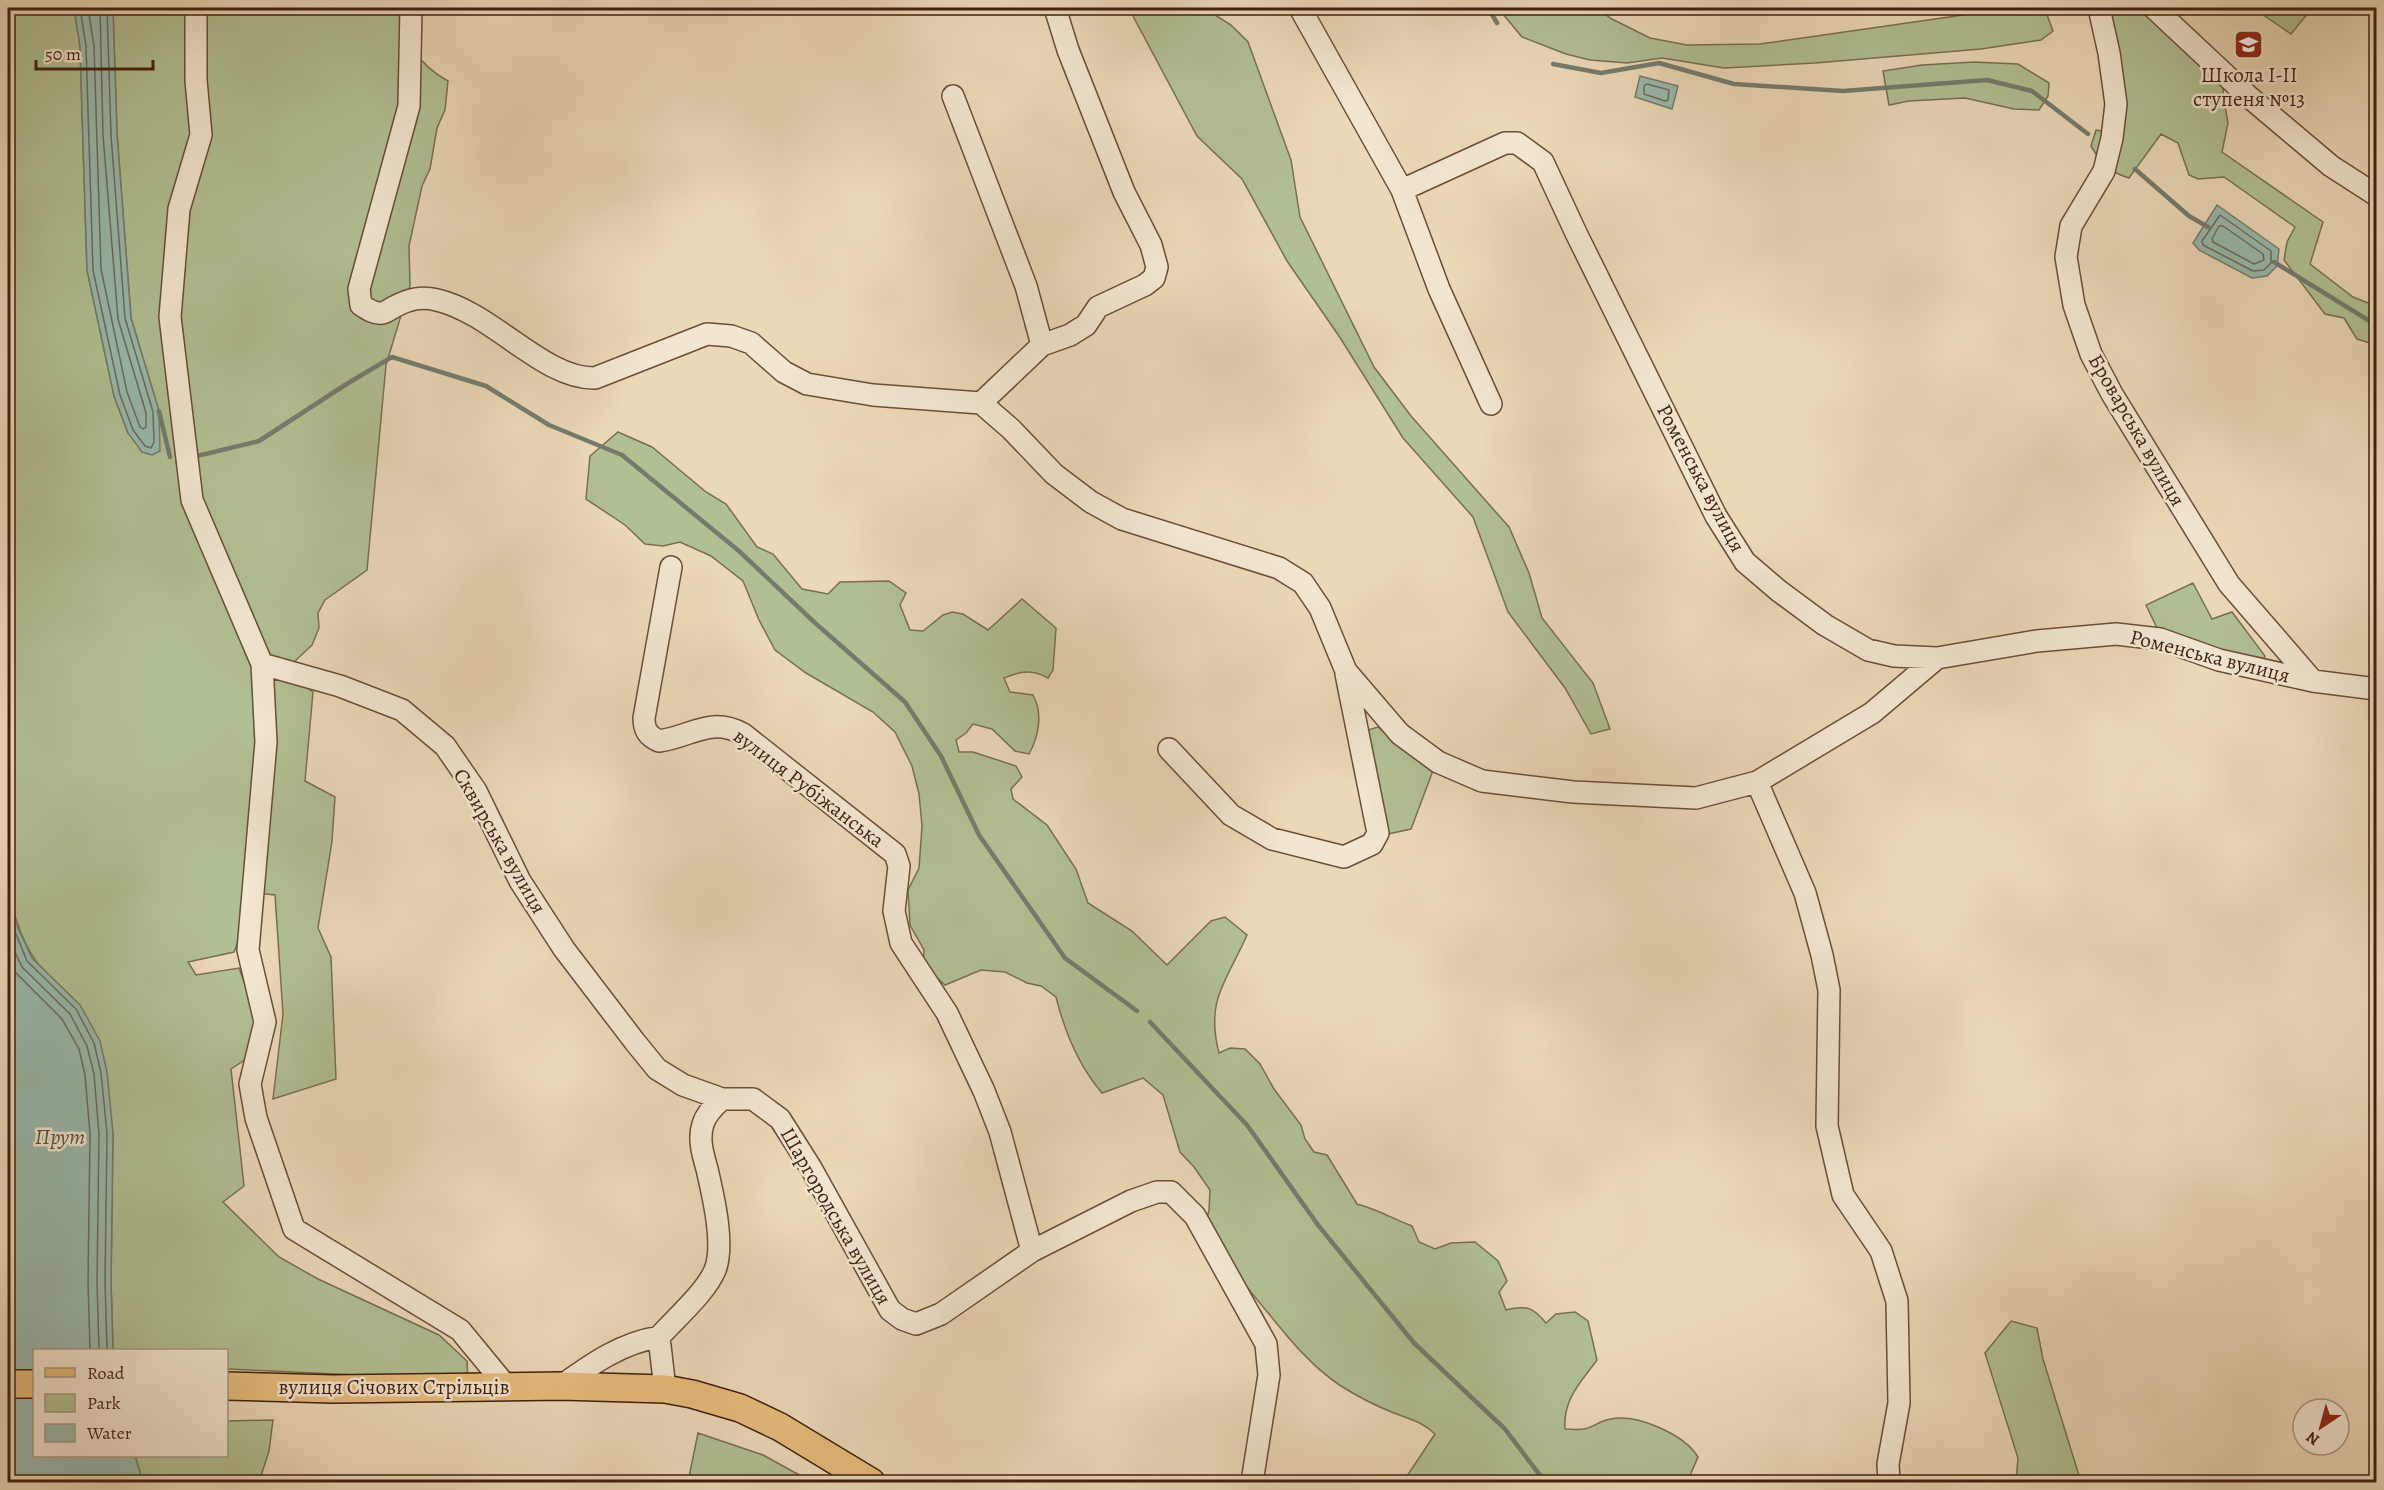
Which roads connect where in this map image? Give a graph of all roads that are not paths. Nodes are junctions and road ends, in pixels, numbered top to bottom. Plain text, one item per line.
1 (196, 8) edge
2 (411, 8) edge
3 (1055, 8) edge
4 (1300, 8) edge
5 (2099, 8) edge
6 (2154, 8) edge
7 (952, 96) dead end
8 (1402, 190) junction
9 (2376, 195) edge
10 (1042, 345) junction
11 (981, 403) junction
12 (1491, 404) dead end
13 (671, 567) dead end
14 (1937, 658) junction
15 (262, 664) junction
16 (1346, 671) junction
17 (2313, 681) junction
18 (2376, 689) edge
19 (1169, 749) dead end
20 (1757, 782) junction
21 (722, 1099) junction
22 (1032, 1251) junction
23 (659, 1337) junction
24 (8, 1384) edge
25 (33, 1384) edge
26 (228, 1386) edge
27 (561, 1386) junction
28 (507, 1387) junction
29 (665, 1389) junction
30 (871, 1482) edge
31 (1252, 1482) edge
32 (1889, 1482) edge

1 - 15 street
2 - 11 street
3 - 10 street
4 - 8 street
5 - 17 street, Броварська вулиця
6 - 9 street
7 - 10 street
8 - 12 street
8 - 14 street, Роменська вулиця
10 - 11 street
11 - 16 street
13 - 22 street, вулиця Рубіжанська
14 - 17 street, Роменська вулиця
14 - 20 street
15 - 21 street, Сквирська вулиця
15 - 28 street
16 - 19 street
16 - 20 street
17 - 18 street, Роменська вулиця
20 - 32 street
21 - 22 street, Шаргородська вулиця
21 - 23 street
22 - 31 street, Шаргородська вулиця
23 - 27 street
23 - 29 street
24 - 25 main road
26 - 28 main road, вулиця Січових Стрільців
27 - 28 main road, вулиця Січових Стрільців
27 - 29 main road, вулиця Січових Стрільців
29 - 30 main road, вулиця Січових Стрільців

